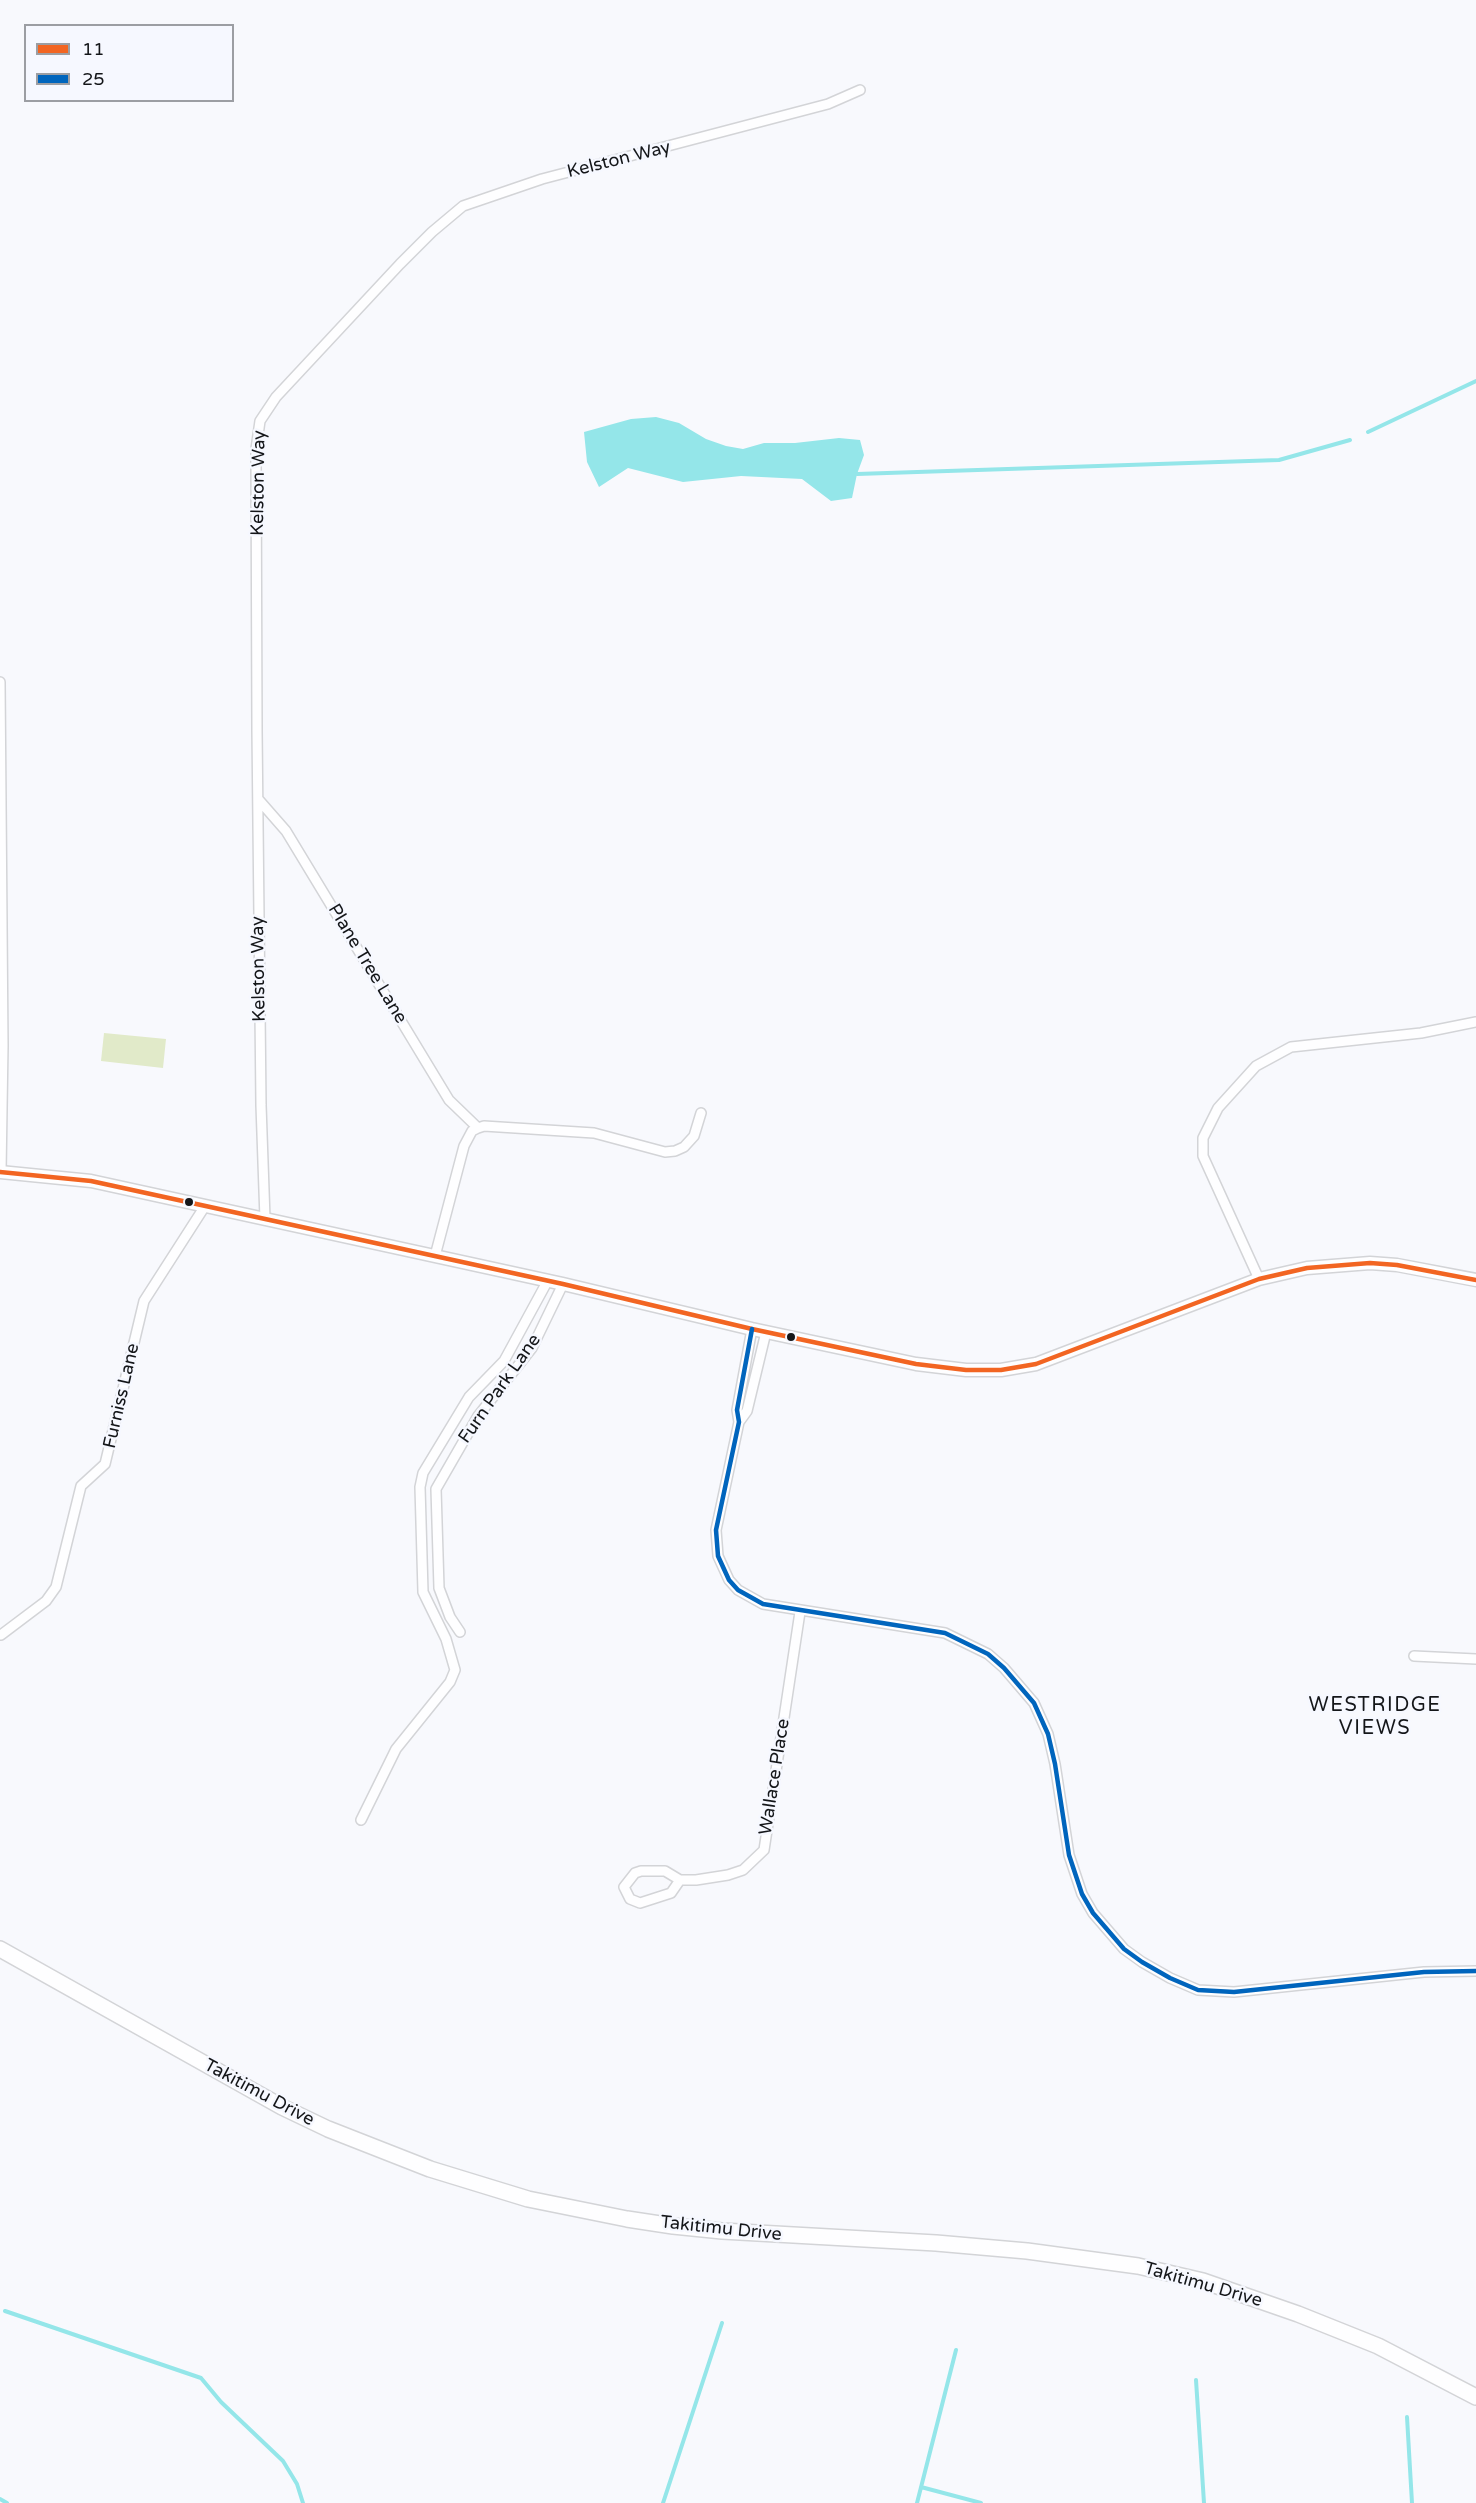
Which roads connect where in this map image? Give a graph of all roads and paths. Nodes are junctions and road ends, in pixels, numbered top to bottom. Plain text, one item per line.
1 (860, 90) dead end
2 (0, 682) edge
3 (258, 800) junction
4 (1476, 1022) edge
5 (701, 1113) dead end
6 (478, 1128) junction
7 (0, 1172) edge
8 (205, 1206) junction
9 (265, 1219) junction
10 (435, 1256) junction
11 (1259, 1279) junction
12 (1476, 1280) edge
13 (547, 1282) junction
14 (563, 1284) junction
15 (752, 1329) junction
16 (766, 1332) junction
17 (739, 1422) junction
18 (800, 1611) junction
19 (460, 1632) dead end
20 (1, 1635) edge
21 (1414, 1656) dead end
22 (1476, 1659) edge
23 (361, 1820) dead end
24 (680, 1880) junction
25 (0, 1949) edge
26 (1476, 1971) edge
27 (1476, 2397) edge

1 - 3 street, Kelston Way
2 - 7 street
3 - 6 street, Plane Tree Lane
3 - 9 street, Kelston Way
4 - 11 street
5 - 6 street
6 - 10 street
7 - 8 main road
8 - 9 main road
8 - 20 street, Furniss Lane
9 - 10 main road
10 - 13 main road
11 - 12 main road
11 - 16 main road
13 - 14 main road
13 - 23 street
14 - 15 main road
14 - 19 street, Furn Park Lane
15 - 16 main road
15 - 17 street
16 - 17 street
17 - 18 street
18 - 24 street, Wallace Place
18 - 26 street
21 - 22 street
24 - 24 street, Wallace Place
25 - 27 highway, Takitimu Drive

